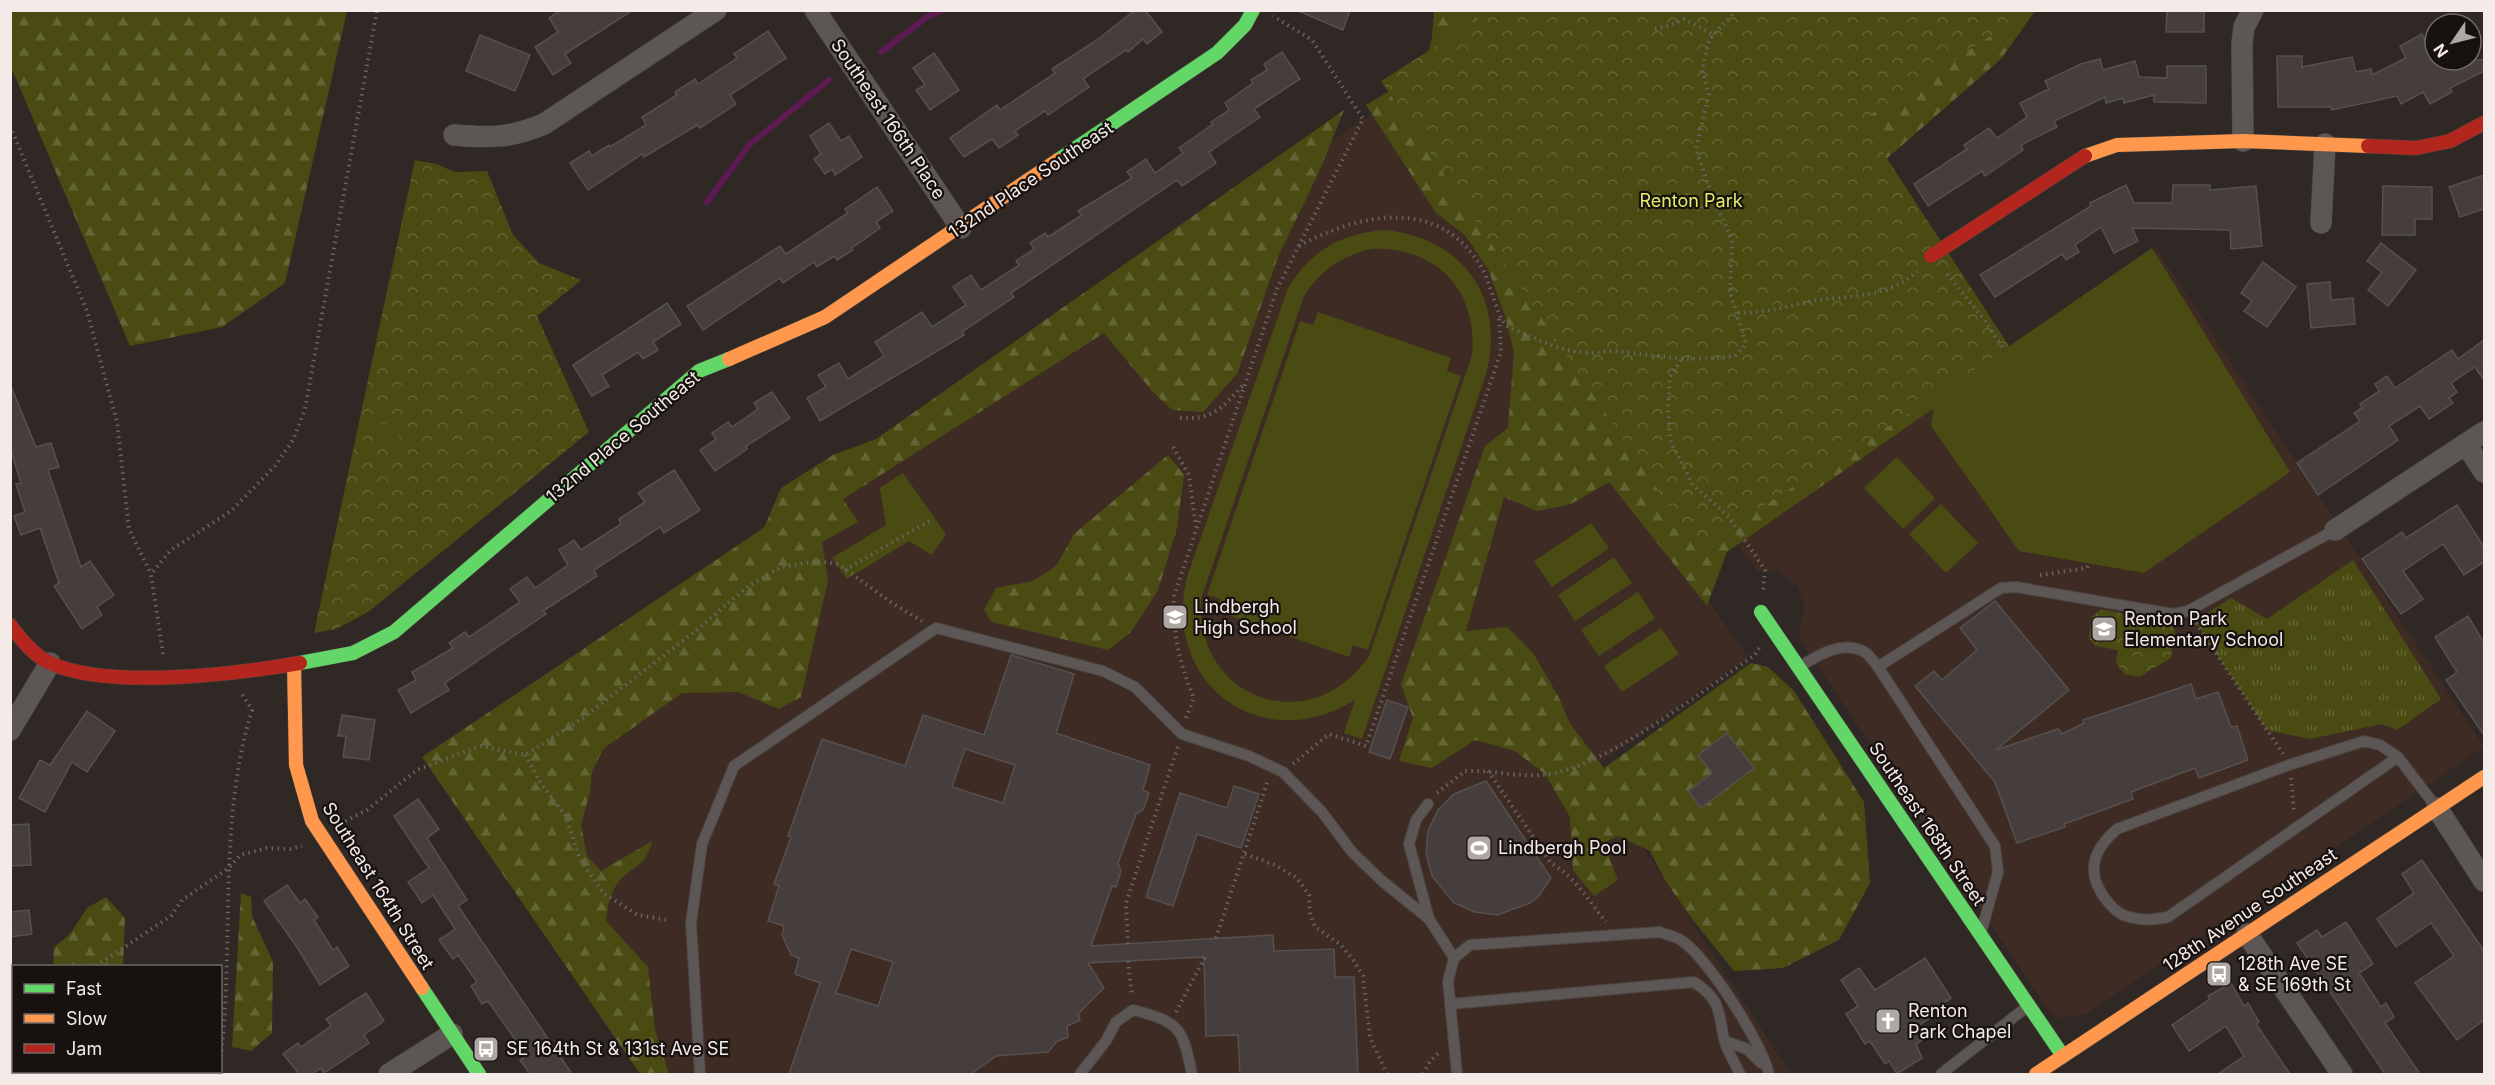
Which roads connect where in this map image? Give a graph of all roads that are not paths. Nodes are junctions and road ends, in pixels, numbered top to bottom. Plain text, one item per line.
1 (716, 10) edge
2 (815, 10) edge
3 (1253, 10) edge
4 (2253, 10) edge
5 (2484, 123) edge
6 (454, 135) dead end
7 (2243, 141) junction
8 (2325, 144) junction
9 (2321, 223) dead end
10 (961, 228) junction
11 (1931, 256) road end
12 (2484, 432) edge
13 (2466, 444) junction
14 (2484, 472) edge
15 (2336, 530) joint
16 (1761, 612) road end
17 (10, 625) edge
18 (50, 663) junction
19 (294, 664) junction
20 (1799, 667) junction
21 (1878, 667) junction
22 (10, 730) edge
23 (2398, 757) junction
24 (2484, 777) edge
25 (1428, 804) road end
26 (2437, 808) junction
27 (2484, 880) edge
28 (1429, 919) junction
29 (2247, 934) junction
30 (1980, 935) junction
31 (1454, 958) junction
32 (1450, 1004) junction
33 (2029, 1006) junction
34 (452, 1034) junction
35 (1725, 1041) junction
36 (2063, 1056) junction
37 (1768, 1072) edge
38 (2045, 1072) edge
39 (389, 1074) edge
40 (479, 1074) edge
41 (700, 1074) edge
42 (1080, 1074) edge
43 (1192, 1074) edge
44 (1457, 1074) edge
45 (1740, 1074) edge
46 (1941, 1074) edge
47 (2342, 1074) edge

1 - 6 street
2 - 10 street, Southeast 166th Place
3 - 10 street, 132nd Place Southeast
4 - 7 street
5 - 8 street
7 - 8 street
7 - 11 street
8 - 9 street
10 - 19 street, 132nd Place Southeast
12 - 13 street
13 - 14 street
13 - 15 street
15 - 21 lane
16 - 20 street, Southeast 168th Street
17 - 18 street, 132nd Place Southeast
18 - 19 street, 132nd Place Southeast
18 - 22 street
19 - 34 street, Southeast 164th Street
20 - 21 lane
20 - 30 street, Southeast 168th Street
21 - 30 lane
23 - 23 lane
23 - 26 lane
24 - 26 street, 128th Avenue Southeast
25 - 28 lane
26 - 27 street
26 - 29 street, 128th Avenue Southeast
28 - 31 lane
28 - 41 lane
29 - 36 street, 128th Avenue Southeast
29 - 47 street
30 - 33 street, Southeast 168th Street
31 - 32 lane
31 - 37 lane
32 - 35 lane
32 - 44 lane
33 - 36 street, Southeast 168th Street
33 - 46 lane
34 - 39 street
34 - 40 street, Southeast 164th Street
35 - 37 lane
35 - 45 lane
36 - 38 street, 128th Avenue Southeast
42 - 43 lane

